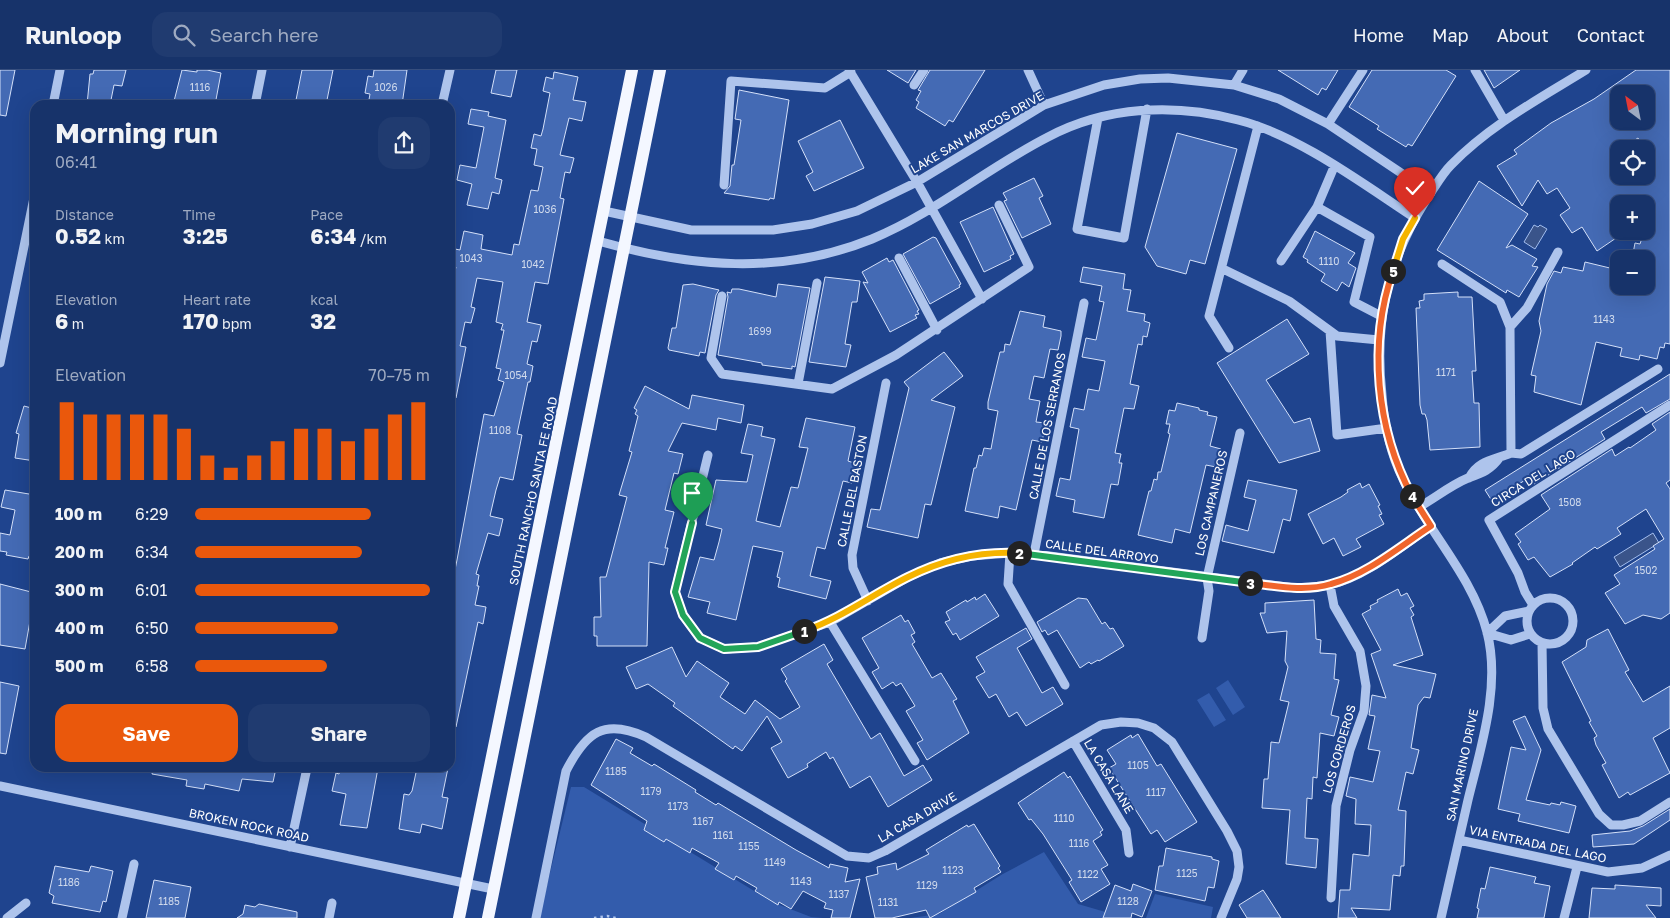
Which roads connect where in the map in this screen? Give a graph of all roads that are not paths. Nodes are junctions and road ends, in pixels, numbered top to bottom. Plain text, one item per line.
1 (60, 70) edge
2 (262, 70) edge
3 (450, 70) edge
4 (632, 70) edge
5 (660, 70) edge
6 (924, 70) edge
7 (1028, 70) edge
8 (1243, 70) edge
9 (1363, 70) edge
10 (1474, 70) edge
11 (1586, 70) edge
12 (850, 71) edge
13 (1139, 74) edge
14 (914, 85) dead end
15 (1234, 85) junction
16 (54, 100) edge
17 (256, 100) edge
18 (443, 100) edge
19 (1044, 105) junction
20 (1147, 109) junction
21 (1098, 118) junction
22 (1504, 120) junction
23 (1328, 124) junction
24 (1258, 126) junction
25 (1334, 167) junction
26 (917, 182) junction
27 (724, 185) dead end
28 (1430, 194) junction
29 (999, 205) dead end
30 (1317, 207) junction
31 (932, 208) junction
32 (604, 211) junction
33 (30, 216) edge
34 (631, 216) junction
35 (1415, 218) junction
36 (598, 241) junction
37 (624, 249) junction
38 (1558, 252) dead end
39 (899, 258) dead end
40 (1282, 261) dead end
41 (1442, 264) dead end
42 (1223, 269) junction
43 (817, 283) dead end
44 (722, 296) dead end
45 (982, 299) junction
46 (1084, 303) dead end
47 (1381, 316) junction
48 (1510, 327) junction
49 (937, 330) junction
50 (1330, 330) junction
51 (1379, 340) junction
52 (1229, 348) dead end
53 (0, 363) edge
54 (1658, 369) dead end
55 (886, 383) dead end
56 (798, 384) junction
57 (1670, 405) edge
58 (1387, 428) junction
59 (1240, 433) dead end
60 (1510, 453) junction
61 (708, 454) dead end
62 (1419, 507) junction
63 (1431, 526) junction
64 (1010, 553) junction
65 (1034, 554) junction
66 (1207, 578) junction
67 (1330, 585) junction
68 (868, 601) junction
69 (1531, 608) junction
70 (830, 622) junction
71 (1487, 633) junction
72 (1530, 634) junction
73 (1202, 638) dead end
74 (1542, 643) junction
75 (1065, 685) dead end
76 (1073, 741) junction
77 (915, 761) dead end
78 (306, 772) edge
79 (0, 786) edge
80 (1670, 802) edge
81 (1459, 840) junction
82 (290, 847) junction
83 (1129, 853) dead end
84 (1670, 855) edge
85 (134, 864) dead end
86 (1577, 867) junction
87 (466, 884) junction
88 (493, 889) junction
89 (1331, 898) dead end
90 (26, 903) dead end
91 (332, 903) dead end
92 (7, 918) edge
93 (122, 918) edge
94 (329, 918) edge
95 (459, 918) edge
96 (488, 918) edge
97 (536, 918) edge
98 (1221, 918) edge
99 (1441, 918) edge
100 (1564, 918) edge

1 - 16 street
2 - 17 street
3 - 18 street
4 - 32 main road, SOUTH RANCHO SANTA FE ROAD
5 - 34 main road
6 - 14 street
7 - 19 street
8 - 15 street
9 - 23 street
10 - 22 street
11 - 22 street, SAN MARINO DRIVE
12 - 26 street
12 - 27 street
13 - 15 street, LAKE SAN MARCOS DRIVE
13 - 19 street, LAKE SAN MARCOS DRIVE
15 - 23 street, LAKE SAN MARCOS DRIVE
19 - 26 street, LAKE SAN MARCOS DRIVE
20 - 21 street
20 - 21 street
20 - 24 street
21 - 31 street
22 - 28 street, SAN MARINO DRIVE
23 - 28 street, LAKE SAN MARCOS DRIVE
24 - 25 street
24 - 42 street
25 - 30 street
25 - 35 street
26 - 31 street
26 - 34 street, LAKE SAN MARCOS DRIVE
28 - 35 street, SAN MARINO DRIVE
29 - 45 street
30 - 40 street
30 - 47 street
31 - 37 street
31 - 45 street
32 - 34 street, LAKE SAN MARCOS DRIVE
32 - 36 main road, SOUTH RANCHO SANTA FE ROAD
33 - 53 street
34 - 37 main road
35 - 47 street, SAN MARINO DRIVE
36 - 37 street
36 - 87 main road, SOUTH RANCHO SANTA FE ROAD
37 - 88 main road
38 - 48 street
39 - 49 street
41 - 48 street
42 - 50 street
42 - 52 street
43 - 56 street
44 - 56 street
45 - 49 street
46 - 65 street, CALLE DE LOS SERRANOS
47 - 51 street, SAN MARINO DRIVE
48 - 60 street
49 - 56 street
50 - 51 street
50 - 58 street
51 - 58 street, SAN MARINO DRIVE
54 - 60 street
55 - 68 street, CALLE DEL BASTON
57 - 69 street, CIRCA DEL LAGO
58 - 62 street, SAN MARINO DRIVE
59 - 66 street, LOS CAMPANEROS
60 - 62 street
61 - 70 street, CALLE DEL ARROYO
62 - 63 street, SAN MARINO DRIVE
63 - 67 street, CALLE DEL ARROYO
63 - 71 street, SAN MARINO DRIVE
64 - 65 street, CALLE DEL ARROYO
64 - 68 street, CALLE DEL ARROYO
64 - 75 street
65 - 66 street, CALLE DEL ARROYO
66 - 67 street, CALLE DEL ARROYO
66 - 73 street, LOS CAMPANEROS
67 - 89 street, LOS CORDEROS
68 - 70 street, CALLE DEL ARROYO
69 - 71 street
69 - 72 street, CIRCA DEL LAGO
69 - 74 street
70 - 77 street
71 - 72 street
71 - 81 street, SAN MARINO DRIVE
72 - 74 street
74 - 80 street
76 - 83 street, LA CASA LANE
76 - 97 street, LA CASA DRIVE
76 - 98 street, LA CASA DRIVE
78 - 82 street
79 - 82 street, BROKEN ROCK ROAD
81 - 86 street, VIA ENTRADA DEL LAGO
81 - 99 street, SAN MARINO DRIVE
82 - 87 street, BROKEN ROCK ROAD
84 - 86 street, VIA ENTRADA DEL LAGO
85 - 93 street
86 - 100 street
87 - 88 street, BROKEN ROCK ROAD
87 - 95 main road, SOUTH RANCHO SANTA FE ROAD
88 - 96 main road
90 - 92 street
91 - 94 street

